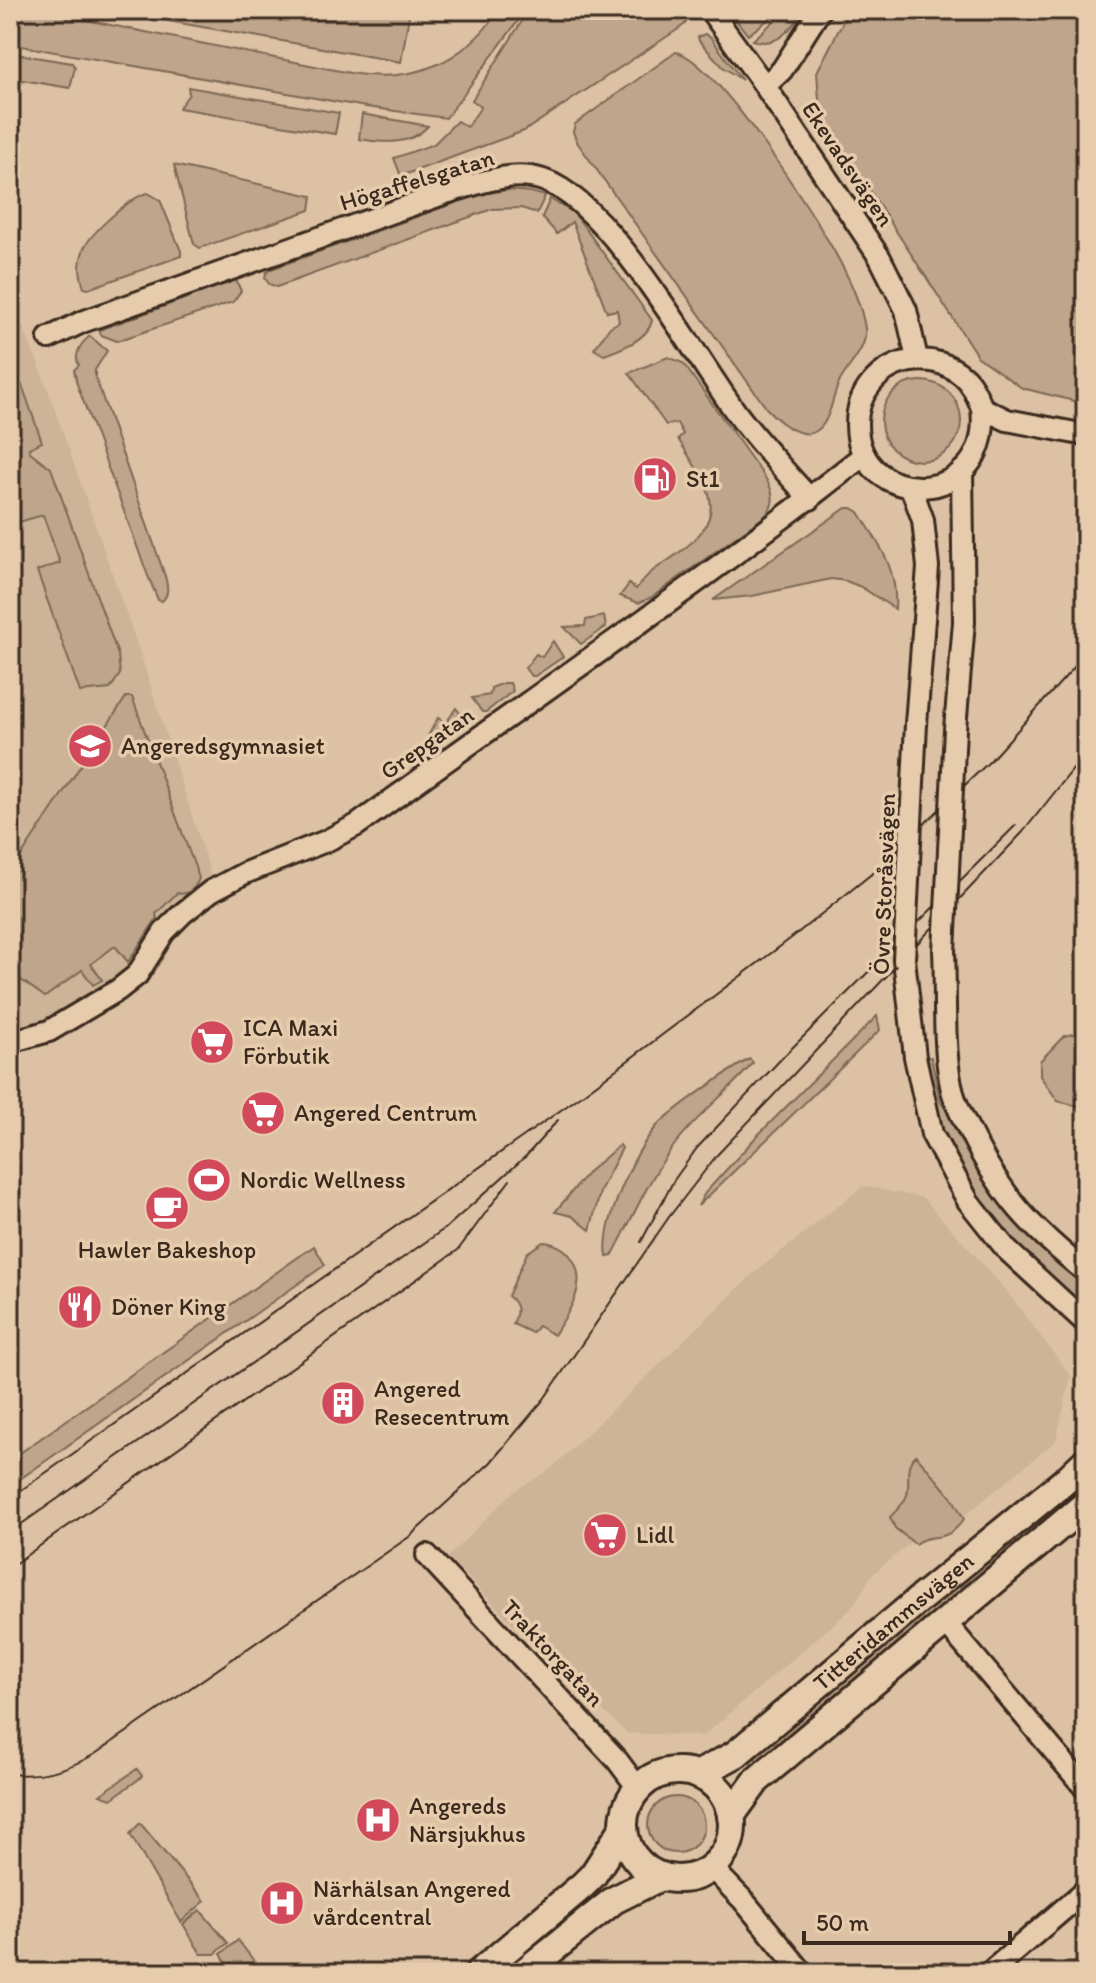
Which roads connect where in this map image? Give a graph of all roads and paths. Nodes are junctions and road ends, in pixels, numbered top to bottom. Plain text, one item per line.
1 (710, 10) edge
2 (820, 10) edge
3 (765, 86) junction
4 (49, 338) dead end
5 (917, 359) junction
6 (982, 408) junction
7 (1086, 435) edge
8 (864, 455) junction
9 (962, 471) junction
10 (911, 487) junction
11 (810, 499) junction
12 (10, 1042) edge
13 (1086, 1272) edge
14 (1086, 1323) edge
15 (1086, 1461) edge
16 (1086, 1504) edge
17 (427, 1555) dead end
18 (945, 1622) junction
19 (697, 1775) junction
20 (638, 1788) junction
21 (1086, 1789) edge
22 (731, 1816) junction
23 (624, 1827) junction
24 (711, 1867) junction
25 (662, 1876) junction
26 (1086, 1890) edge
27 (479, 1973) edge
28 (523, 1973) edge
29 (803, 1973) edge
30 (989, 1973) edge

1 - 3 street, Ekevadsvägen
2 - 3 street
3 - 5 street, Ekevadsvägen
4 - 11 street, Högaffelsgatan
5 - 6 street
5 - 8 street
6 - 7 street
6 - 9 street
8 - 10 street
8 - 11 street, Grepgatan
9 - 10 street
9 - 13 street, bridge
10 - 14 street, Övre Storåsvägen, bridge
11 - 12 street, Grepgatan
15 - 19 street, Titteridammsvägen
16 - 18 street, Titteridammsvägen
17 - 20 street, Traktorgatan
18 - 21 street
18 - 22 street, Titteridammsvägen
19 - 20 street
19 - 22 street
20 - 23 street
22 - 24 street
23 - 25 street
23 - 27 street
24 - 25 street
24 - 29 street
25 - 28 street
26 - 30 street

